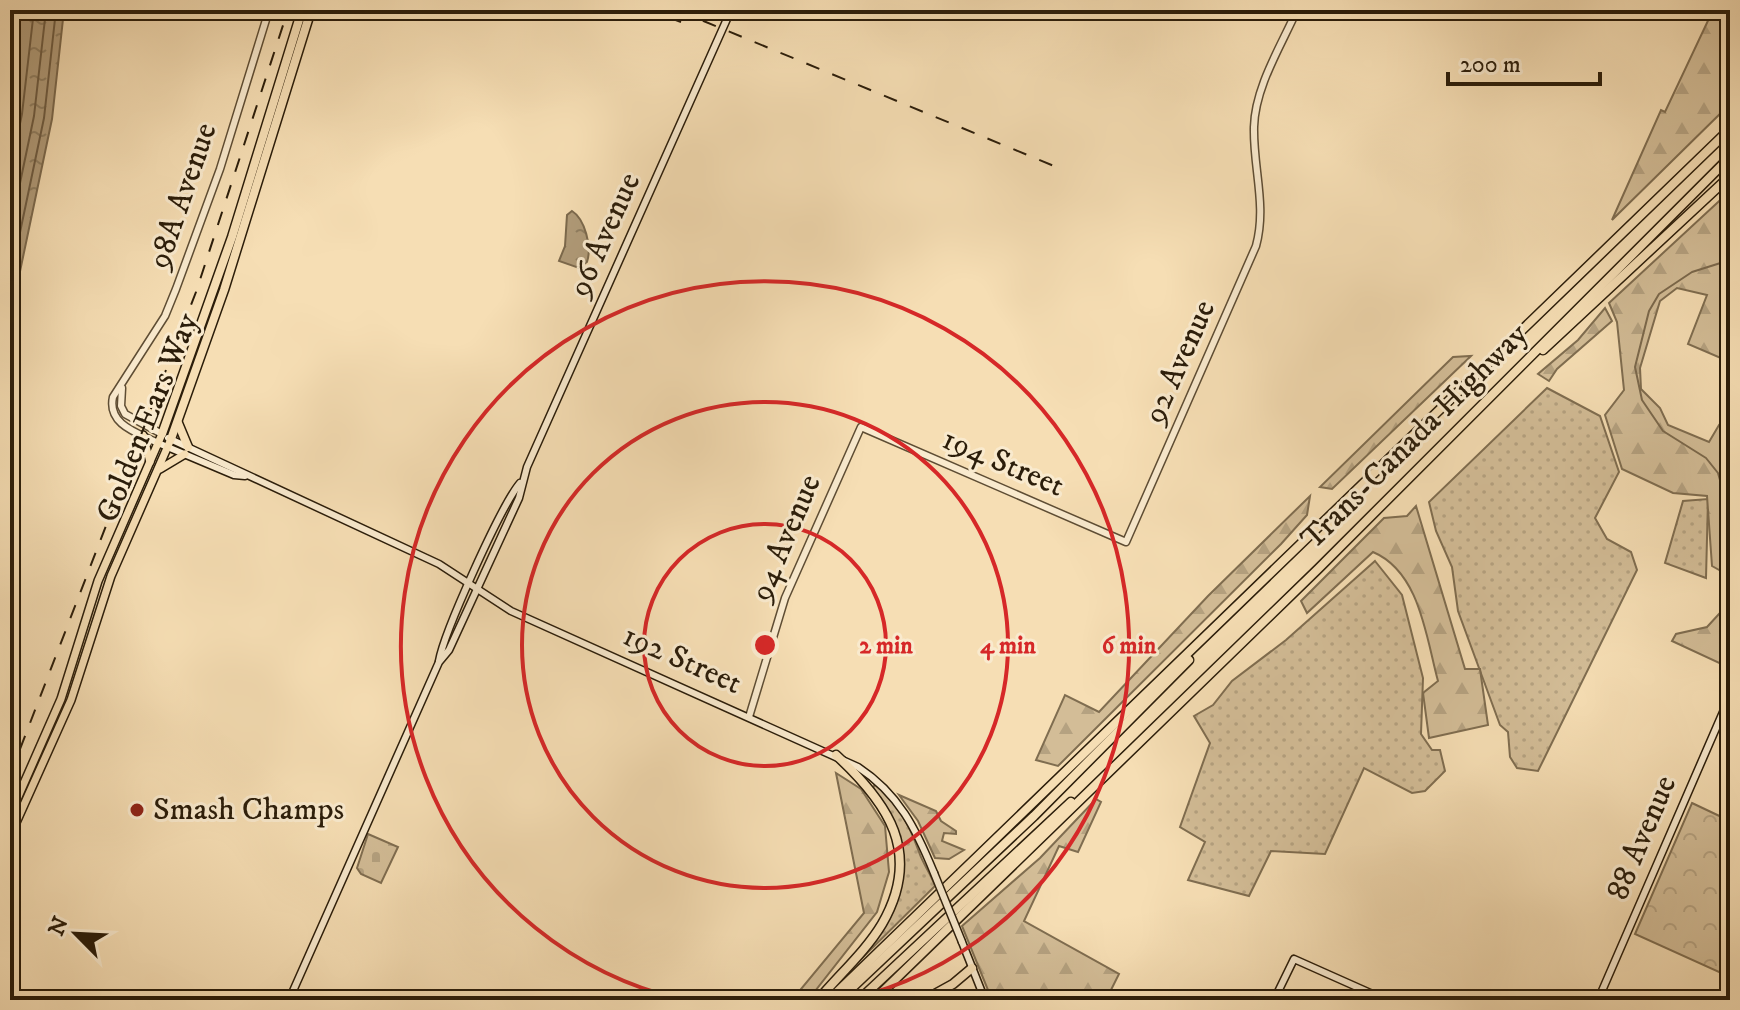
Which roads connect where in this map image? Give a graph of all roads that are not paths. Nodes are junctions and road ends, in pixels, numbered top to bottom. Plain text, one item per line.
1 (269, 10) edge
2 (302, 10) edge
3 (311, 10) edge
4 (731, 10) edge
5 (1297, 10) edge
6 (1730, 126) edge
7 (1730, 157) edge
8 (1730, 176) edge
9 (1500, 387) junction
10 (122, 388) junction
11 (178, 422) junction
12 (861, 427) joint
13 (143, 435) junction
14 (160, 438) junction
15 (169, 443) junction
16 (186, 451) junction
17 (150, 462) junction
18 (158, 470) junction
19 (1126, 542) joint
20 (473, 588) junction
21 (1232, 611) junction
22 (1730, 696) edge
23 (749, 717) junction
24 (1132, 748) junction
25 (836, 755) junction
26 (10, 815) edge
27 (10, 836) edge
28 (972, 968) junction
29 (289, 1000) edge
30 (818, 1000) edge
31 (829, 1000) edge
32 (839, 1000) edge
33 (859, 1000) edge
34 (874, 1000) edge
35 (924, 1000) edge
36 (985, 1000) edge
37 (1274, 1000) edge
38 (1386, 1000) edge
39 (1598, 1000) edge

1 - 10 main road, 98A Avenue
2 - 14 highway, Golden Ears Way
3 - 11 highway, Golden Ears Way
4 - 20 main road, 96 Avenue
5 - 19 main road, 92 Avenue
6 - 21 highway, Trans-Canada Highway
7 - 9 highway, Trans-Canada Highway
8 - 9 highway
9 - 24 highway, Trans-Canada Highway
10 - 13 main road, 192 Street
10 - 14 main road, 192 Street
11 - 15 highway, Golden Ears Way
11 - 16 highway
12 - 19 main road, 194 Street
12 - 23 main road, 94 Avenue
13 - 14 main road, 192 Street
13 - 17 main road
14 - 15 main road, 192 Street
14 - 17 main road, Golden Ears Way
15 - 16 main road, 192 Street
15 - 18 main road, Golden Ears Way
16 - 18 main road
16 - 20 main road, 192 Street
17 - 26 main road, Golden Ears Way
18 - 27 main road, Golden Ears Way
20 - 23 main road, 192 Street
20 - 29 main road, 96 Avenue
21 - 31 highway, Trans-Canada Highway
21 - 32 highway, Trans-Canada Highway
22 - 39 main road, 88 Avenue
23 - 25 main road, 192 Street
24 - 33 highway, Trans-Canada Highway
24 - 34 highway, Trans-Canada Highway
25 - 28 main road, 192 Street, bridge
25 - 30 highway
28 - 35 highway
28 - 36 main road, 192 Street
37 - 38 main road

